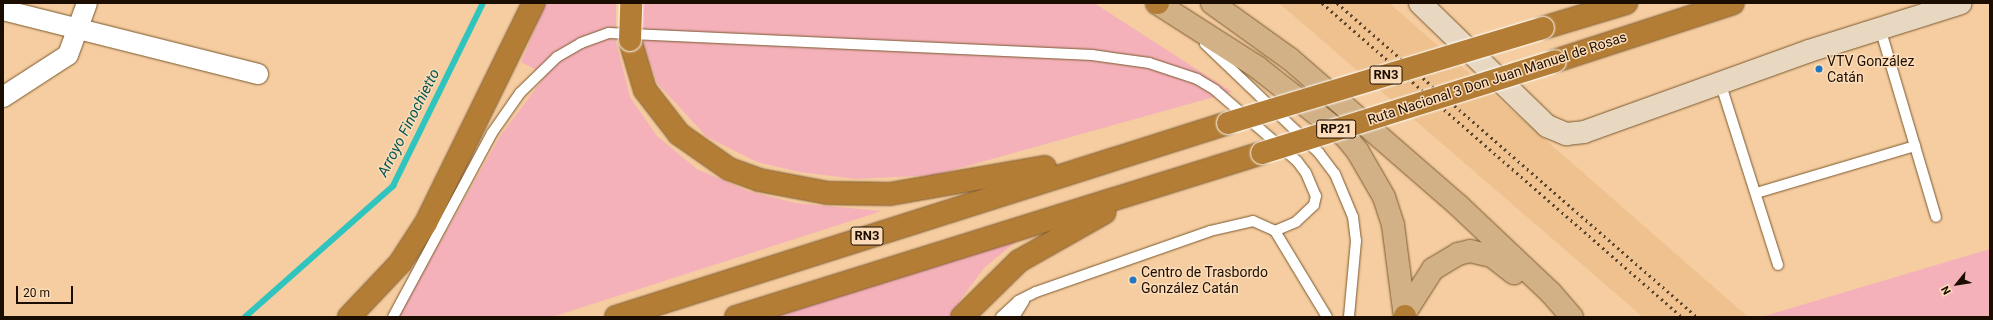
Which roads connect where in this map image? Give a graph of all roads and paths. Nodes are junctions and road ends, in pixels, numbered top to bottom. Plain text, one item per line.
1 (87, 3) edge
2 (534, 3) edge
3 (1212, 3) edge
4 (1420, 3) edge
5 (1626, 3) edge
6 (1733, 3) edge
7 (1961, 3) edge
8 (631, 4) edge
9 (1161, 5) edge
10 (3, 10) edge
11 (1880, 28) junction
12 (79, 29) junction
13 (258, 74) dead end
14 (1720, 82) junction
15 (3, 97) edge
16 (1915, 146) junction
17 (1117, 156) junction
18 (1170, 181) junction
19 (1756, 194) junction
20 (1936, 217) dead end
21 (1274, 231) junction
22 (1778, 265) dead end
23 (1027, 296) junction
24 (1405, 316) edge
25 (349, 317) edge
26 (393, 317) edge
27 (616, 317) edge
28 (736, 317) edge
29 (962, 317) edge
30 (1001, 317) edge
31 (1014, 317) edge
32 (1327, 317) edge
33 (1349, 317) edge
34 (1558, 317) edge
35 (1572, 317) edge

1 - 12 street
2 - 25 highway
3 - 35 main road, RP21
4 - 14 street
5 - 17 highway, RN3, bridge
6 - 18 highway, Ruta Nacional 3 Don Juan Manuel de Rosas, bridge
7 - 11 street
8 - 17 highway, bridge
9 - 24 main road, RP21
9 - 33 lane
10 - 12 street
11 - 14 street
11 - 16 lane
12 - 13 street
12 - 15 street
14 - 19 lane
16 - 19 lane
16 - 20 lane
17 - 27 highway, RN3
18 - 28 highway
18 - 29 highway
19 - 22 lane
21 - 23 lane
21 - 26 lane
21 - 32 lane
23 - 30 lane
23 - 31 lane
24 - 34 main road

